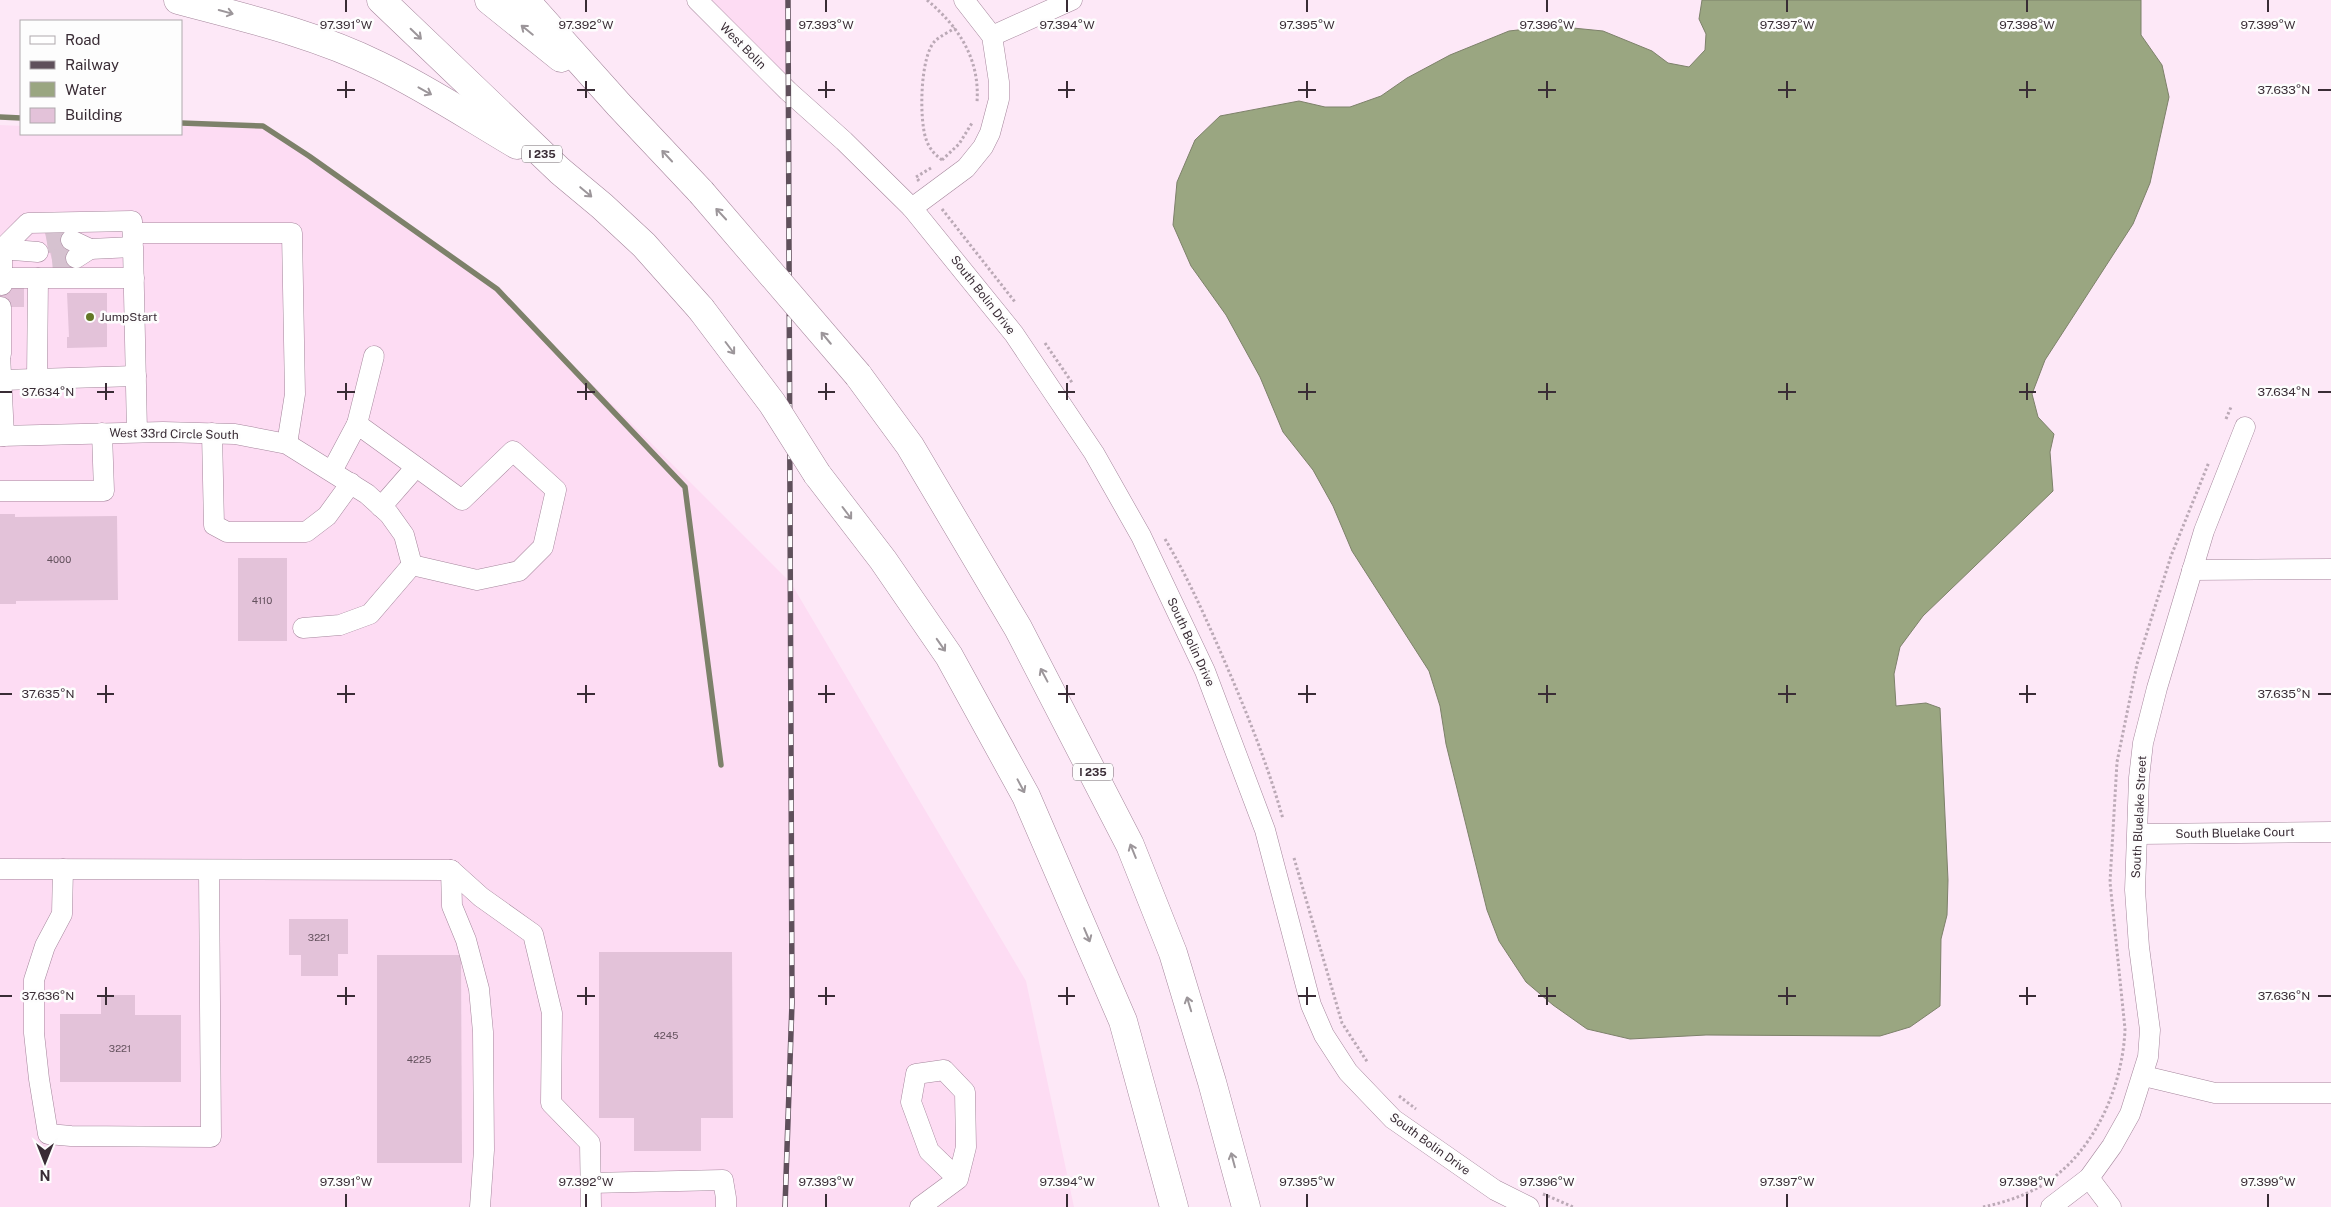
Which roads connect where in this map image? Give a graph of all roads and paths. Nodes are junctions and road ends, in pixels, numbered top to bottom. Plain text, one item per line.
1 (178, 0) edge
2 (380, 0) edge
3 (489, 0) edge
4 (525, 0) edge
5 (697, 0) edge
6 (964, 0) edge
7 (1072, 0) edge
8 (955, 28) dead end
9 (992, 36) junction
10 (788, 92) joint
11 (619, 105) junction
12 (942, 160) dead end
13 (560, 171) junction
14 (912, 208) junction
15 (133, 240) junction
16 (1, 249) edge
17 (79, 249) tunnel mouth
18 (46, 252) tunnel mouth
19 (38, 278) junction
20 (134, 278) junction
21 (2, 306) dead end
22 (1, 354) edge
23 (374, 356) dead end
24 (136, 376) junction
25 (37, 379) junction
26 (2, 380) junction
27 (358, 424) junction
28 (2245, 427) dead end
29 (137, 432) junction
30 (102, 433) junction
31 (212, 433) junction
32 (2, 436) edge
33 (287, 444) junction
34 (416, 467) junction
35 (332, 471) junction
36 (351, 483) junction
37 (0, 491) edge
38 (382, 507) junction
39 (412, 565) junction
40 (2331, 568) edge
41 (2192, 570) junction
42 (303, 628) dead end
43 (2331, 832) edge
44 (2139, 834) junction
45 (0, 869) edge
46 (63, 869) junction
47 (208, 870) junction
48 (451, 870) junction
49 (2144, 1076) junction
50 (2331, 1093) edge
51 (2089, 1178) junction
52 (958, 1179) junction
53 (590, 1183) junction
54 (480, 1207) edge
55 (591, 1207) edge
56 (726, 1207) edge
57 (920, 1207) edge
58 (1174, 1207) edge
59 (1246, 1207) edge
60 (1529, 1207) edge
61 (2051, 1207) edge
62 (2111, 1207) edge

1 -> 13 highway
2 -> 13 highway, I 235
11 -> 3 highway, I 235
4 - 11 highway
5 - 10 street, West Bolin
6 - 9 street
7 - 9 street
8 - 12 path
9 - 14 street
10 - 14 street, South Bolin Drive
59 -> 11 highway, I 235, bridge
13 -> 58 highway, I 235, bridge
14 - 60 street, South Bolin Drive
15 - 16 street
15 - 17 street
15 - 20 street
15 - 33 street
16 - 18 street
16 - 19 street
19 - 20 street
19 - 25 street
20 - 24 street
21 - 22 street
22 - 26 street
23 - 27 street
24 - 25 street
24 - 29 street
25 - 26 street
26 - 32 street
27 - 34 street
27 - 35 street
28 - 41 street, South Bluelake Street
29 - 30 street, West 33rd Circle South
29 - 31 street, West 33rd Circle South
30 - 32 street, West 33rd Circle South
30 - 37 street
31 - 33 street, West 33rd Circle South
31 - 36 street
33 - 35 street, West 33rd Circle South
34 - 38 street
34 - 39 street
35 - 36 street, West 33rd Circle South
36 - 38 street, West 33rd Circle South
38 - 39 street, West 33rd Circle South
39 - 42 street
40 - 41 street
41 - 44 street, South Bluelake Street
43 - 44 street, South Bluelake Court
44 - 49 street, South Bluelake Street
45 - 46 street
46 - 47 street
46 - 47 street
47 - 48 street
48 - 53 street
48 - 54 street
49 - 50 street
49 - 51 street, South Bluelake Street
51 - 61 street
51 - 62 street
52 - 52 street
52 - 57 street
53 - 55 street
53 - 56 street

